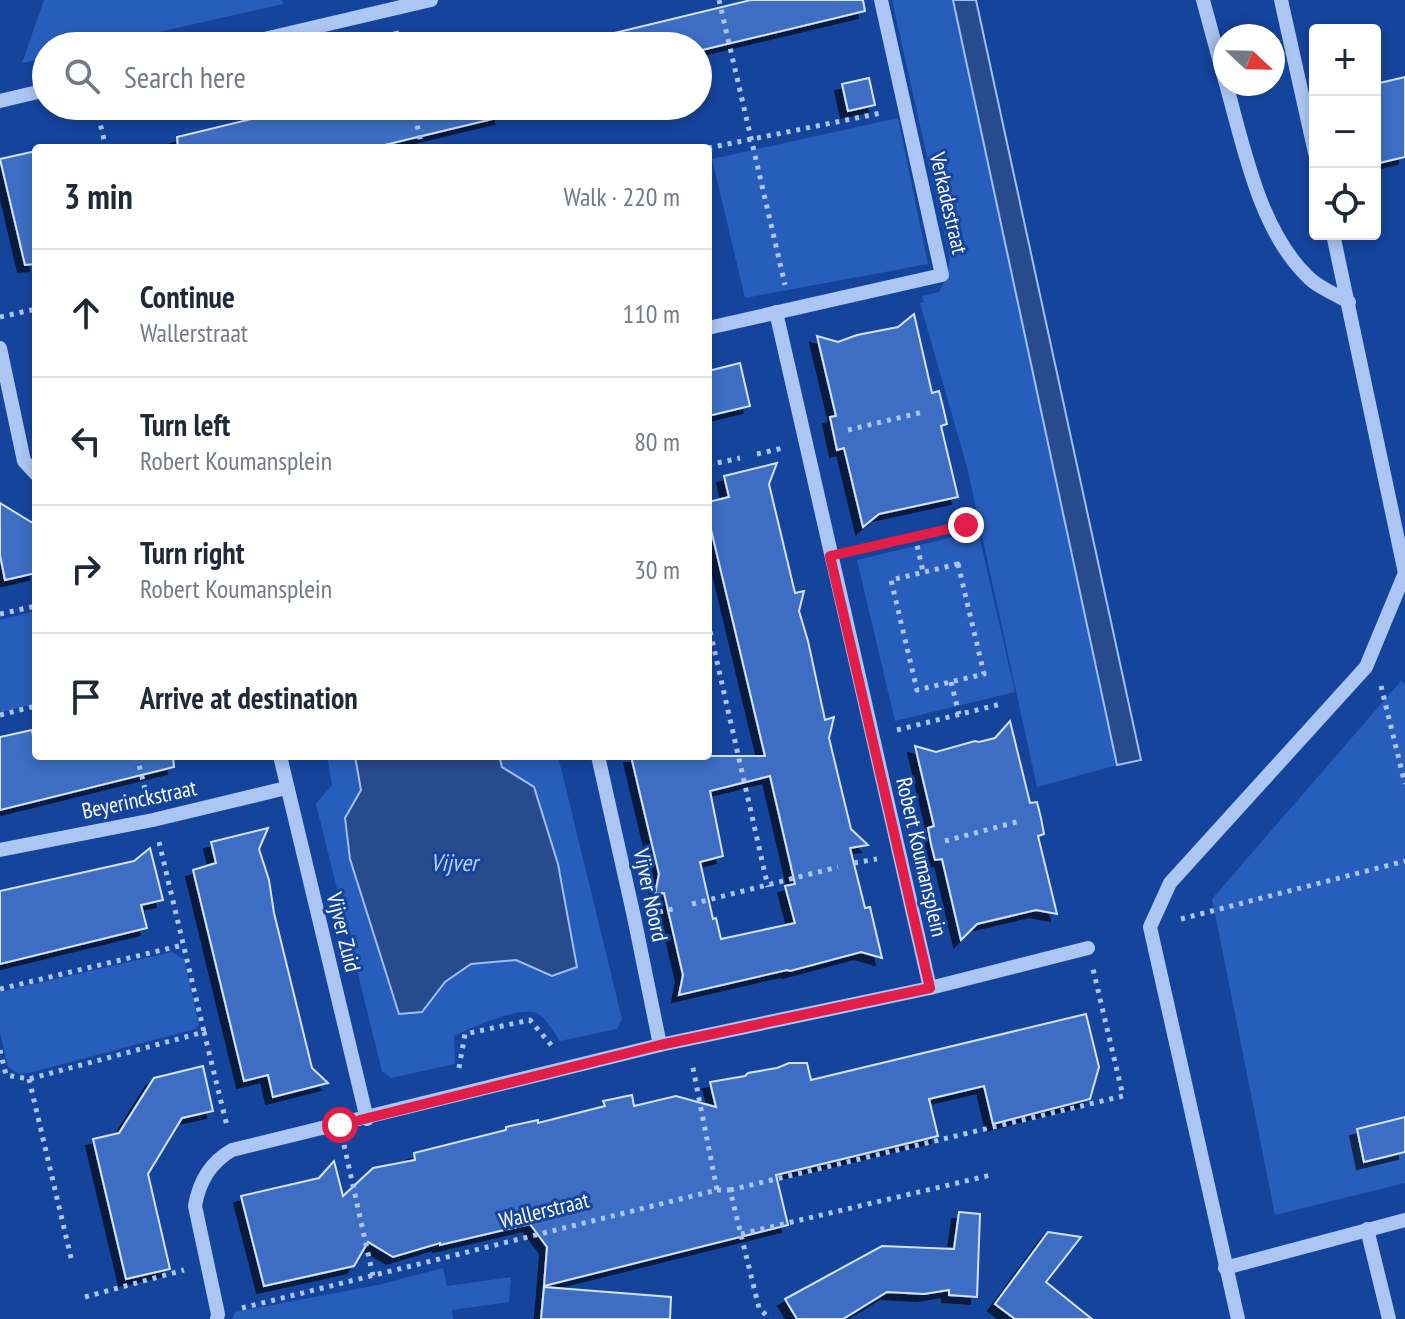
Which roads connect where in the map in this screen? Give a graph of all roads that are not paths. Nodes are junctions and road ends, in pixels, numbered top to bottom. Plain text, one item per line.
1 (431, 0) edge
2 (881, 0) edge
3 (1203, 0) edge
4 (1281, 0) edge
5 (294, 32) edge
6 (1213, 37) edge
7 (32, 93) edge
8 (1229, 96) edge
9 (0, 101) edge
10 (1309, 126) edge
11 (1334, 240) edge
12 (1349, 302) junction
13 (783, 311) junction
14 (712, 327) edge
15 (0, 348) edge
16 (32, 470) edge
17 (281, 760) edge
18 (599, 760) edge
19 (286, 788) junction
20 (0, 850) edge
21 (1088, 948) road end
22 (930, 988) junction
23 (660, 1045) junction
24 (367, 1119) junction
25 (1405, 1220) edge
26 (1367, 1229) junction
27 (1225, 1268) junction
28 (217, 1316) edge
29 (1238, 1319) edge
30 (1389, 1319) edge

1 - 5 street
2 - 13 street, Verkadestraat
3 - 6 street
4 - 10 street
7 - 9 street
8 - 12 street
11 - 12 street
12 - 27 street
13 - 14 street, Verkadestraat
13 - 22 street, Robert Koumansplein
15 - 16 street
17 - 19 street, Vijver Zuid
18 - 23 street, Vijver Noord
19 - 20 street, Beyerinckstraat
19 - 24 street, Vijver Zuid
21 - 22 street
22 - 23 street
23 - 24 street
24 - 28 street
25 - 26 street
26 - 27 street
26 - 30 street
27 - 29 street

